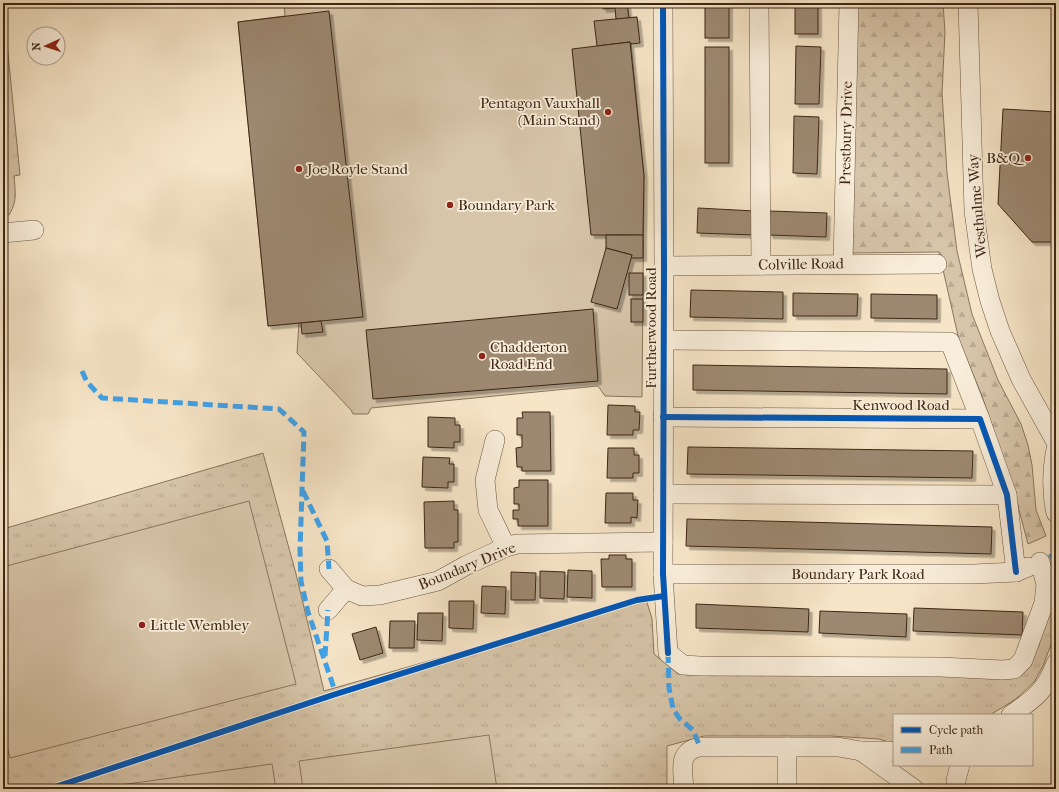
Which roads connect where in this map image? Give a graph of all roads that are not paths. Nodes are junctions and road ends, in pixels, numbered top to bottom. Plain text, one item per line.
1 (663, 3) edge
2 (759, 3) edge
3 (849, 3) edge
4 (968, 3) edge
5 (34, 230) dead end
6 (3, 233) edge
7 (761, 264) junction
8 (844, 264) junction
9 (937, 264) dead end
10 (664, 266) junction
11 (664, 340) junction
12 (664, 417) junction
13 (980, 419) junction
14 (495, 440) dead end
15 (1056, 442) edge
16 (1056, 449) edge
17 (663, 494) junction
18 (1007, 495) junction
19 (1056, 513) edge
20 (663, 542) junction
21 (506, 547) junction
22 (329, 569) dead end
23 (1016, 572) junction
24 (663, 574) junction
25 (346, 589) junction
26 (328, 610) dead end
27 (668, 653) joint
28 (1056, 663) edge
29 (1012, 714) edge
30 (787, 747) junction
31 (861, 751) junction
32 (893, 752) edge
33 (958, 766) edge
34 (684, 789) edge
35 (787, 789) edge
36 (914, 789) edge
37 (956, 789) edge

1 - 10 street, Furtherwood Road
2 - 7 street
3 - 8 street, Prestbury Drive
4 - 15 street, Westhulme Way
5 - 6 street
7 - 8 street, Colville Road
7 - 10 street, Colville Road
8 - 9 street, Colville Road
10 - 11 street, Furtherwood Road
11 - 12 street, Furtherwood Road
11 - 13 street
12 - 13 street, Kenwood Road
12 - 17 street, Furtherwood Road
13 - 18 street
14 - 21 street
16 - 19 street
17 - 18 street
17 - 20 street, Furtherwood Road
18 - 23 street
20 - 21 street, Boundary Drive
20 - 24 street, Furtherwood Road
21 - 25 street, Boundary Drive
22 - 25 street, Boundary Drive
23 - 24 street, Boundary Park Road
23 - 27 street, Boundary Park Road
24 - 27 street, Furtherwood Road
25 - 26 street
28 - 29 street
30 - 31 street
30 - 34 street
30 - 35 street
31 - 32 street
31 - 36 street
33 - 37 street

